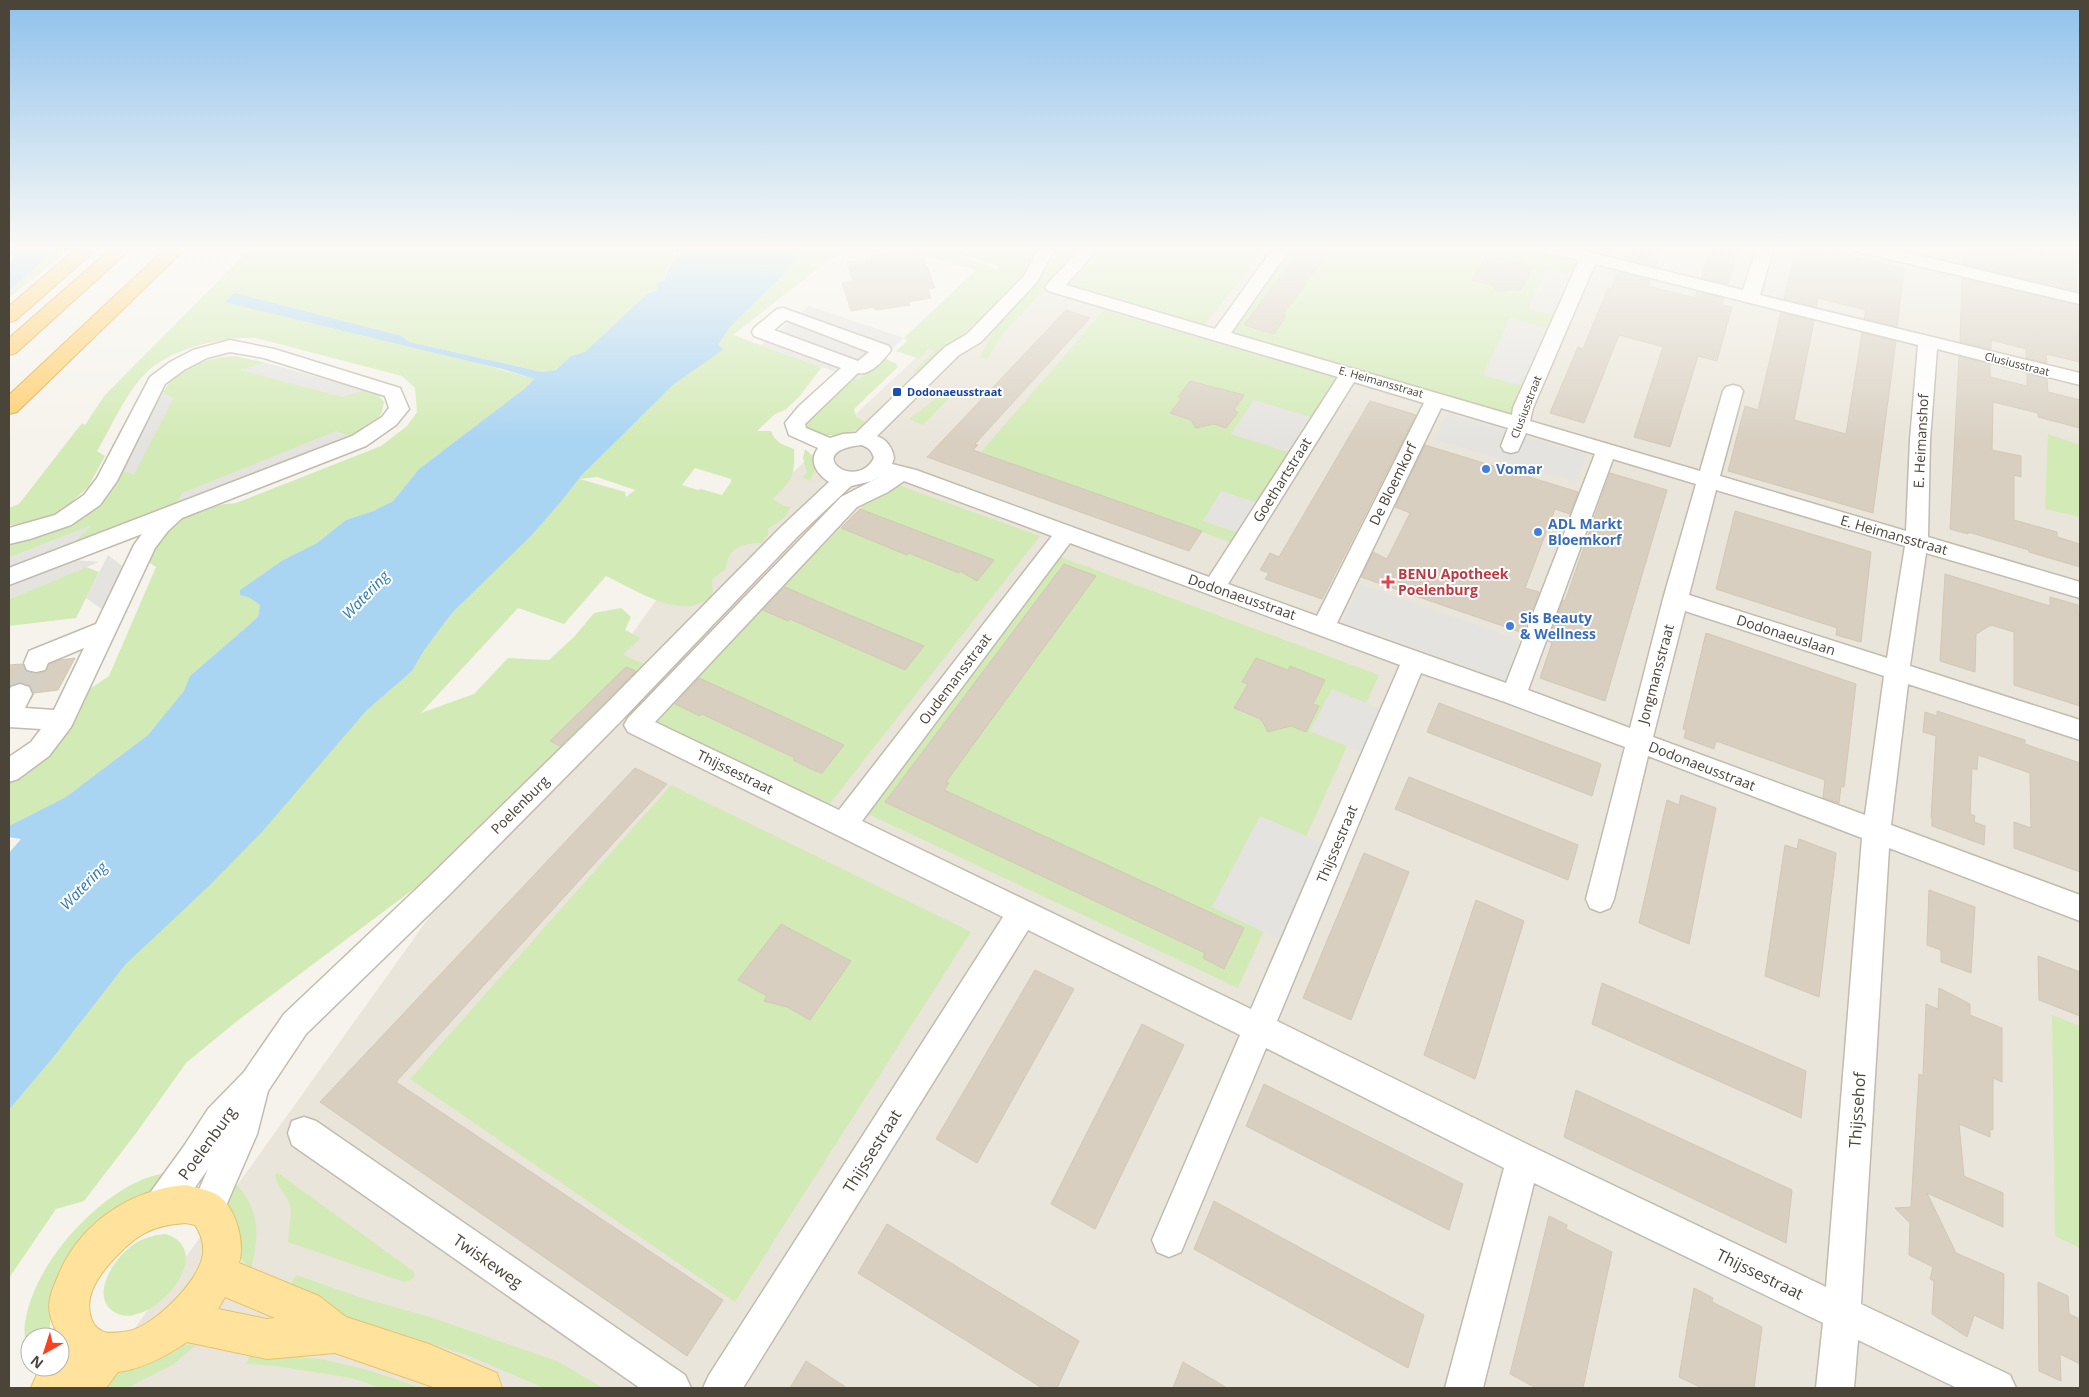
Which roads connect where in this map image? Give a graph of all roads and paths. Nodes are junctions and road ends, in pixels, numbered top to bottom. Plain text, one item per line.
1 (50, 312) edge
2 (110, 312) edge
3 (999, 312) edge
4 (1143, 312) edge
5 (1236, 312) edge
6 (1565, 312) edge
7 (1807, 312) edge
8 (1220, 334) junction
9 (1928, 342) junction
10 (9, 349) edge
11 (854, 366) junction
12 (1350, 373) junction
13 (2080, 379) edge
14 (1733, 391) dead end
15 (1436, 398) junction
16 (9, 408) edge
17 (1520, 423) junction
18 (830, 446) junction
19 (1511, 446) dead end
20 (1607, 449) junction
21 (879, 456) junction
22 (826, 470) junction
23 (846, 478) junction
24 (1708, 478) junction
25 (184, 509) junction
26 (790, 531) junction
27 (1066, 533) junction
28 (9, 536) edge
29 (1917, 542) junction
30 (9, 577) edge
31 (1214, 588) junction
32 (2080, 590) edge
33 (1675, 600) junction
34 (1324, 626) junction
35 (104, 630) junction
36 (1414, 661) junction
37 (36, 663) tunnel mouth
38 (1897, 671) junction
39 (1514, 695) junction
40 (9, 717) edge
41 (62, 720) junction
42 (2080, 730) edge
43 (1638, 741) junction
44 (9, 771) edge
45 (844, 824) junction
46 (1876, 832) junction
47 (1600, 899) dead end
48 (2080, 908) edge
49 (1022, 913) junction
50 (1259, 1028) junction
51 (254, 1083) junction
52 (304, 1133) dead end
53 (1523, 1160) junction
54 (162, 1205) junction
55 (207, 1210) junction
56 (1169, 1240) dead end
57 (217, 1273) junction
58 (1842, 1313) junction
59 (183, 1321) junction
60 (335, 1334) junction
61 (93, 1346) junction
62 (50, 1388) edge
63 (81, 1388) edge
64 (482, 1388) edge
65 (672, 1388) edge
66 (722, 1388) edge
67 (1464, 1388) edge
68 (1835, 1388) edge
69 (1996, 1388) edge

1 - 10 highway
2 - 16 highway
3 - 21 street
4 - 8 street, E. Heimansstraat
5 - 8 street
6 - 17 street, Clusiusstraat
7 - 9 street, Clusiusstraat
8 - 12 street, E. Heimansstraat
9 - 13 street, Clusiusstraat
9 - 29 street, E. Heimanshof
11 - 11 street
11 - 18 street
12 - 15 street, E. Heimansstraat
12 - 31 street, Goethartstraat
14 - 24 street
15 - 17 street, E. Heimansstraat
15 - 34 street, De Bloemkorf
17 - 19 street, Clusiusstraat
17 - 20 street, E. Heimansstraat
18 - 21 street
18 - 22 street
20 - 24 street, E. Heimansstraat
20 - 39 street
21 - 23 street
21 - 27 street, Dodonaeusstraat
21 - 45 street, Thijssestraat
22 - 23 street
22 - 26 street, Poelenburg
23 - 26 street, Poelenburg
24 - 29 street, E. Heimansstraat
24 - 33 street, Jongmansstraat
25 - 28 street
25 - 30 street
25 - 35 street
26 - 51 street, Poelenburg
27 - 31 street, Dodonaeusstraat
27 - 45 street, Oudemansstraat
29 - 32 street, E. Heimansstraat
29 - 38 street
31 - 34 street, Dodonaeusstraat
33 - 38 street, Dodonaeuslaan
33 - 43 street, Jongmansstraat
34 - 36 street, Dodonaeusstraat
35 - 37 street
35 - 41 street
36 - 39 street, Dodonaeusstraat
36 - 50 street, Thijssestraat
38 - 42 street, Dodonaeuslaan
38 - 46 street
39 - 43 street, Dodonaeusstraat
40 - 41 street
41 - 44 street
43 - 46 street, Dodonaeusstraat
43 - 47 street, Jongmansstraat
45 - 49 street, Thijssestraat
46 - 48 street, Dodonaeusstraat
46 - 58 street, Thijssehof
49 - 50 street, Thijssestraat
49 - 66 street, Thijssestraat
50 - 53 street, Thijssestraat
50 - 56 street, Thijssestraat
51 - 54 street, Poelenburg
51 - 55 street, Poelenburg
52 - 65 street, Twiskeweg
53 - 58 street, Thijssestraat
53 - 67 street
54 - 55 main road
54 - 61 main road
55 - 57 main road
57 - 59 main road
57 - 60 main road
58 - 68 street, Thijssehof
58 - 69 street, Thijssestraat
59 - 60 main road
59 - 61 main road
60 - 64 main road
61 - 62 main road
61 - 63 main road

